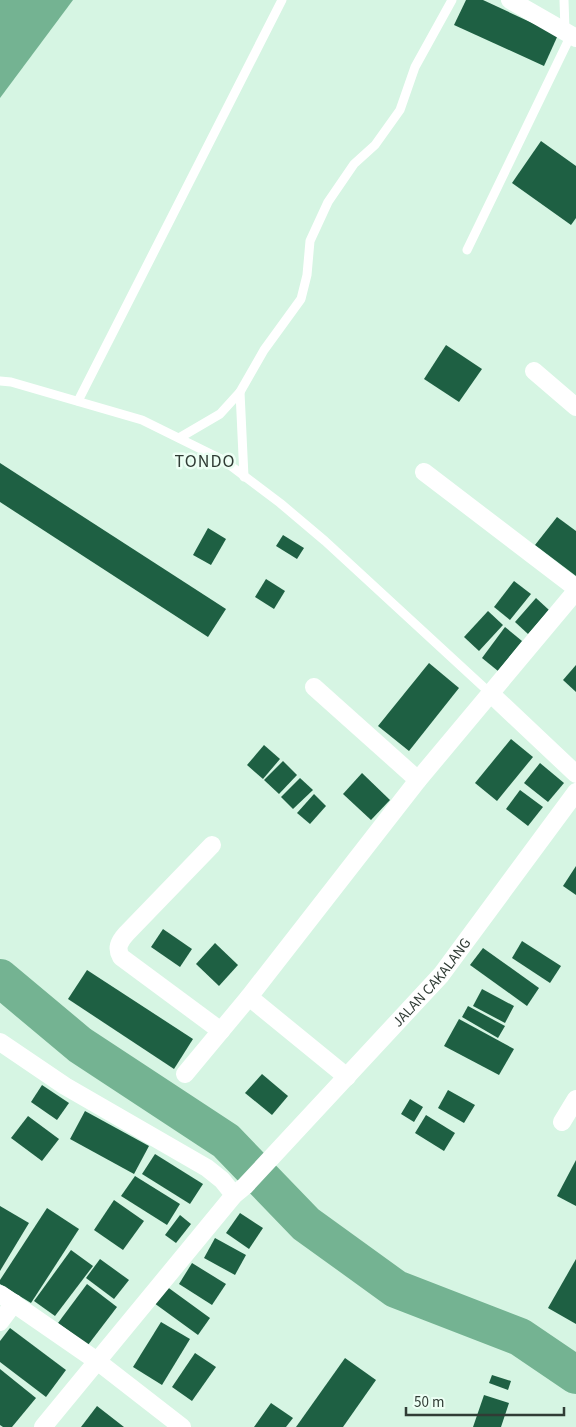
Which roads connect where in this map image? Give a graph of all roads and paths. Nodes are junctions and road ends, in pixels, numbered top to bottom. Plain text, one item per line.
1 (282, 0) edge
2 (452, 0) edge
3 (510, 0) edge
4 (564, 0) edge
5 (571, 34) edge
6 (467, 250) dead end
7 (534, 371) dead end
8 (0, 381) edge
9 (240, 392) junction
10 (78, 401) junction
11 (576, 408) edge
12 (179, 438) junction
13 (424, 472) dead end
14 (244, 477) junction
15 (576, 590) edge
16 (314, 687) dead end
17 (490, 694) junction
18 (576, 774) edge
19 (418, 780) junction
20 (576, 792) edge
21 (212, 845) dead end
22 (249, 997) junction
23 (221, 1031) junction
24 (0, 1042) edge
25 (185, 1074) dead end
26 (347, 1077) junction
27 (576, 1099) edge
28 (562, 1122) dead end
29 (240, 1191) junction
30 (7, 1298) edge
31 (0, 1322) edge
32 (97, 1361) junction
33 (43, 1427) edge
34 (182, 1427) edge

1 - 10 lane
2 - 9 lane
3 - 5 street
4 - 5 lane
5 - 6 lane
7 - 11 street
8 - 10 lane
9 - 12 lane
9 - 14 lane
10 - 12 lane
12 - 14 lane
13 - 15 street
14 - 17 lane
15 - 17 street
16 - 19 street
17 - 18 street
17 - 19 street
19 - 22 street
20 - 26 street, JALAN CAKALANG
21 - 23 street
22 - 23 street
22 - 26 street
23 - 25 street
24 - 29 street
26 - 29 street, JALAN CAKALANG
27 - 28 street
29 - 32 street, JALAN CAKALANG
30 - 31 street
30 - 32 street
32 - 33 street, JALAN CAKALANG
32 - 34 street

